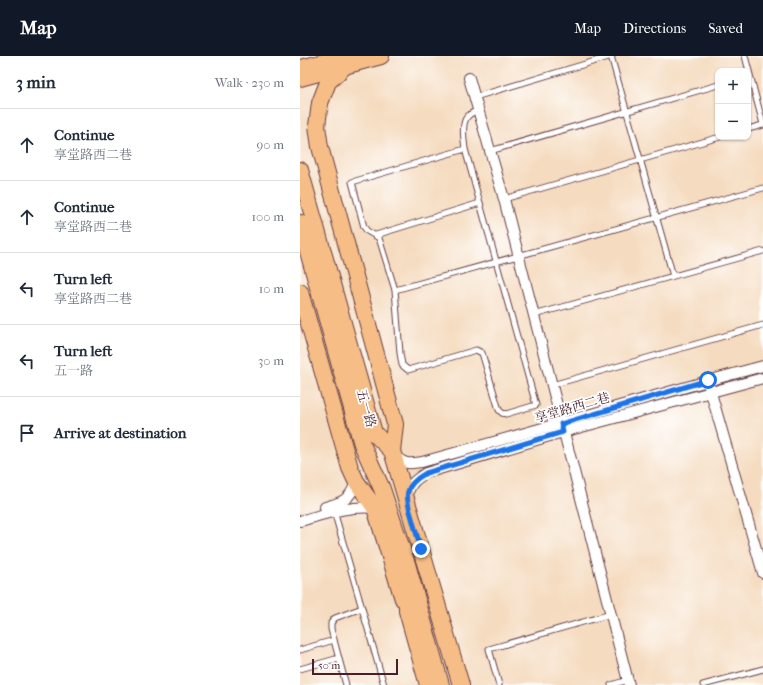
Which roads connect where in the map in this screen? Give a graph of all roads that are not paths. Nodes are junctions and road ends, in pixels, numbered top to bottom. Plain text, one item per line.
1 (381, 56) edge
2 (611, 56) edge
3 (745, 56) edge
4 (347, 61) edge
5 (747, 68) edge
6 (300, 69) edge
7 (300, 78) edge
8 (469, 78) dead end
9 (751, 83) edge
10 (715, 86) edge
11 (474, 96) junction
12 (478, 110) junction
13 (627, 112) junction
14 (763, 124) edge
15 (751, 128) edge
16 (715, 138) edge
17 (466, 149) junction
18 (490, 151) junction
19 (640, 160) junction
20 (300, 170) edge
21 (763, 188) edge
22 (504, 199) junction
23 (480, 203) junction
24 (656, 218) junction
25 (300, 223) edge
26 (376, 235) junction
27 (763, 251) edge
28 (518, 256) junction
29 (496, 261) junction
30 (674, 276) junction
31 (395, 290) junction
32 (300, 292) edge
33 (534, 315) junction
34 (763, 325) edge
35 (763, 366) edge
36 (763, 378) edge
37 (708, 380) junction
38 (552, 385) junction
39 (711, 392) junction
40 (562, 428) junction
41 (392, 451) junction
42 (356, 481) junction
43 (406, 498) junction
44 (333, 508) junction
45 (375, 508) junction
46 (300, 514) edge
47 (300, 521) edge
48 (394, 524) junction
49 (407, 564) junction
50 (763, 573) edge
51 (362, 608) junction
52 (407, 611) junction
53 (611, 614) junction
54 (334, 640) junction
55 (300, 650) edge
56 (339, 658) junction
57 (300, 669) edge
58 (763, 669) edge
59 (629, 683) edge
60 (346, 685) edge
61 (384, 685) edge
62 (428, 685) edge
63 (442, 685) edge
64 (460, 685) edge
65 (499, 685) edge
66 (611, 685) edge
67 (704, 685) edge

1 - 4 main road
2 - 11 lane
2 - 13 lane
3 - 5 lane
4 - 6 highway
4 - 7 main road
4 - 41 main road
8 - 11 street
9 - 14 lane
10 - 13 lane
11 - 12 street
12 - 17 lane
12 - 18 street
13 - 18 lane
13 - 19 lane
14 - 15 lane
16 - 19 lane
17 - 23 lane
17 - 26 lane
18 - 22 street
19 - 22 lane
19 - 24 lane
20 - 41 main road, 五一路
21 - 24 lane
22 - 28 street
23 - 26 lane
23 - 29 lane
24 - 28 lane
24 - 30 lane
25 - 48 main road
26 - 31 lane
27 - 30 lane
28 - 29 lane
28 - 33 street
29 - 31 lane
29 - 31 lane
30 - 33 lane
32 - 42 main road
33 - 38 street
34 - 38 lane
35 - 37 street, 享堂路西二巷
36 - 39 street, 享堂路西二巷
37 - 39 street
37 - 40 street, 享堂路西二巷
38 - 40 street
39 - 40 street, 享堂路西二巷
39 - 50 street
40 - 41 street, 享堂路西二巷
40 - 43 street, 享堂路西二巷
40 - 53 street
41 - 43 main road, 五一路
42 - 44 street
42 - 45 main road
43 - 64 main road, 五一路
44 - 45 street
44 - 46 street
44 - 47 street
44 - 51 lane
45 - 48 main road
45 - 52 main road
48 - 49 main road
49 - 52 main road
49 - 63 main road
51 - 54 lane
51 - 61 lane
52 - 62 main road
53 - 59 street
53 - 65 lane
54 - 55 lane
54 - 56 lane
56 - 57 lane
56 - 60 lane
58 - 67 lane
59 - 66 lane

